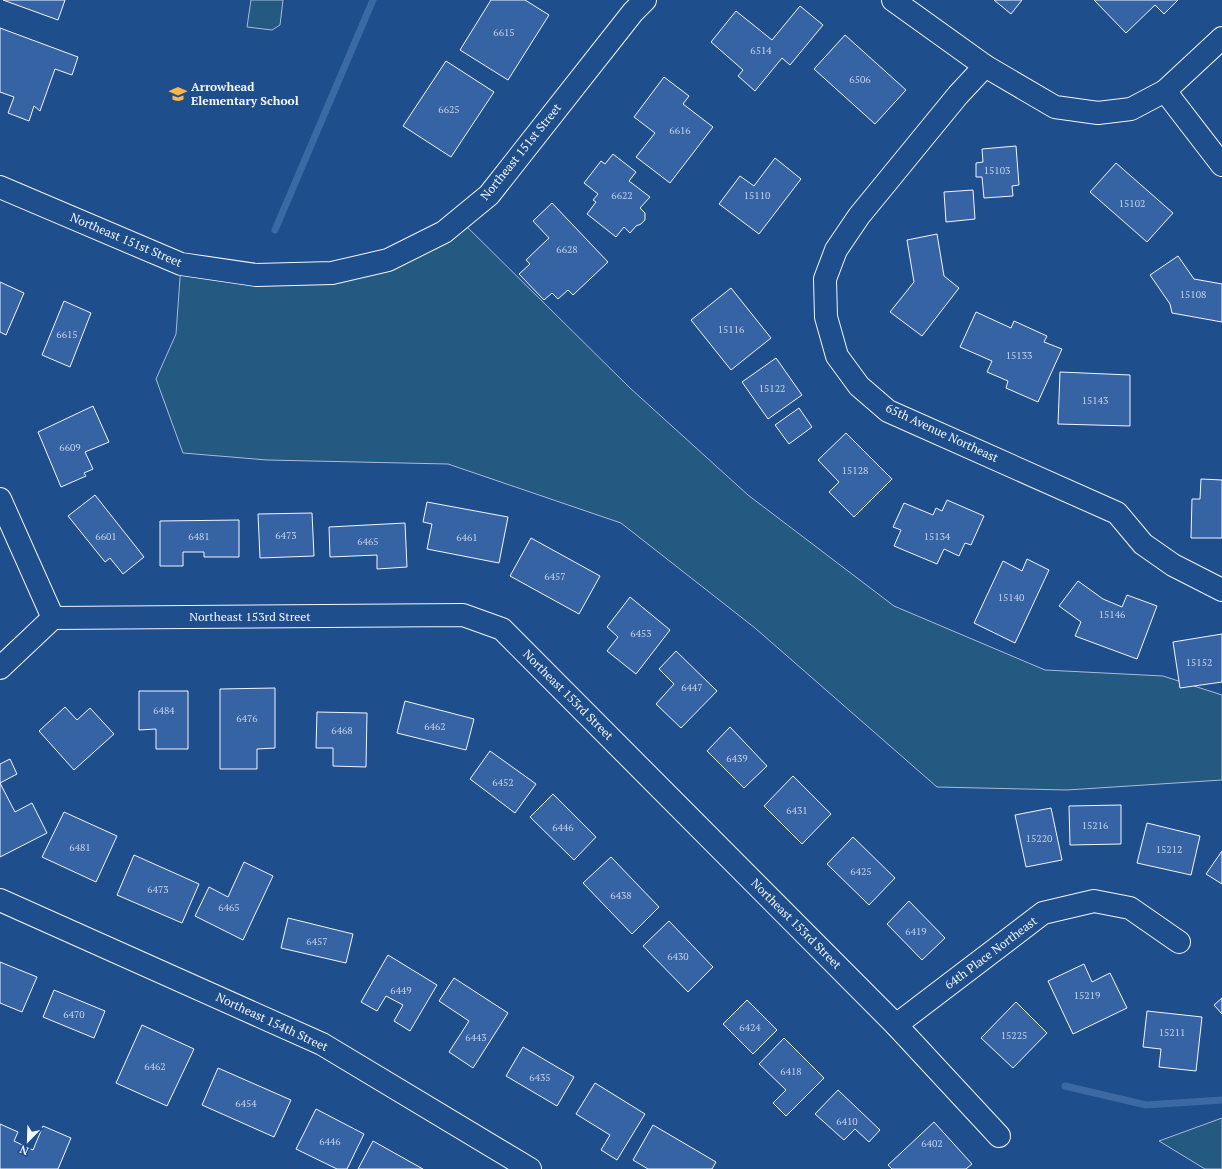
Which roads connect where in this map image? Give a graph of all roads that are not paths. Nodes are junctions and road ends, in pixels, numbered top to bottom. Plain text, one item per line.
1 (645, 0) edge
2 (893, 0) edge
3 (1222, 38) edge
4 (985, 66) junction
5 (1165, 91) junction
6 (1222, 165) edge
7 (0, 186) edge
8 (0, 499) edge
9 (1222, 590) edge
10 (53, 618) junction
11 (0, 668) edge
12 (0, 900) edge
13 (1179, 942) dead end
14 (896, 1025) junction
15 (999, 1136) dead end
16 (530, 1169) edge

1 - 7 street, Northeast 151st Street
2 - 4 street
3 - 5 street
4 - 5 street
4 - 9 street, 65th Avenue Northeast
5 - 6 street
8 - 10 street
10 - 11 street
10 - 14 street, Northeast 153rd Street
12 - 16 street, Northeast 154th Street
13 - 14 street, 64th Place Northeast
14 - 15 street, Northeast 153rd Street

